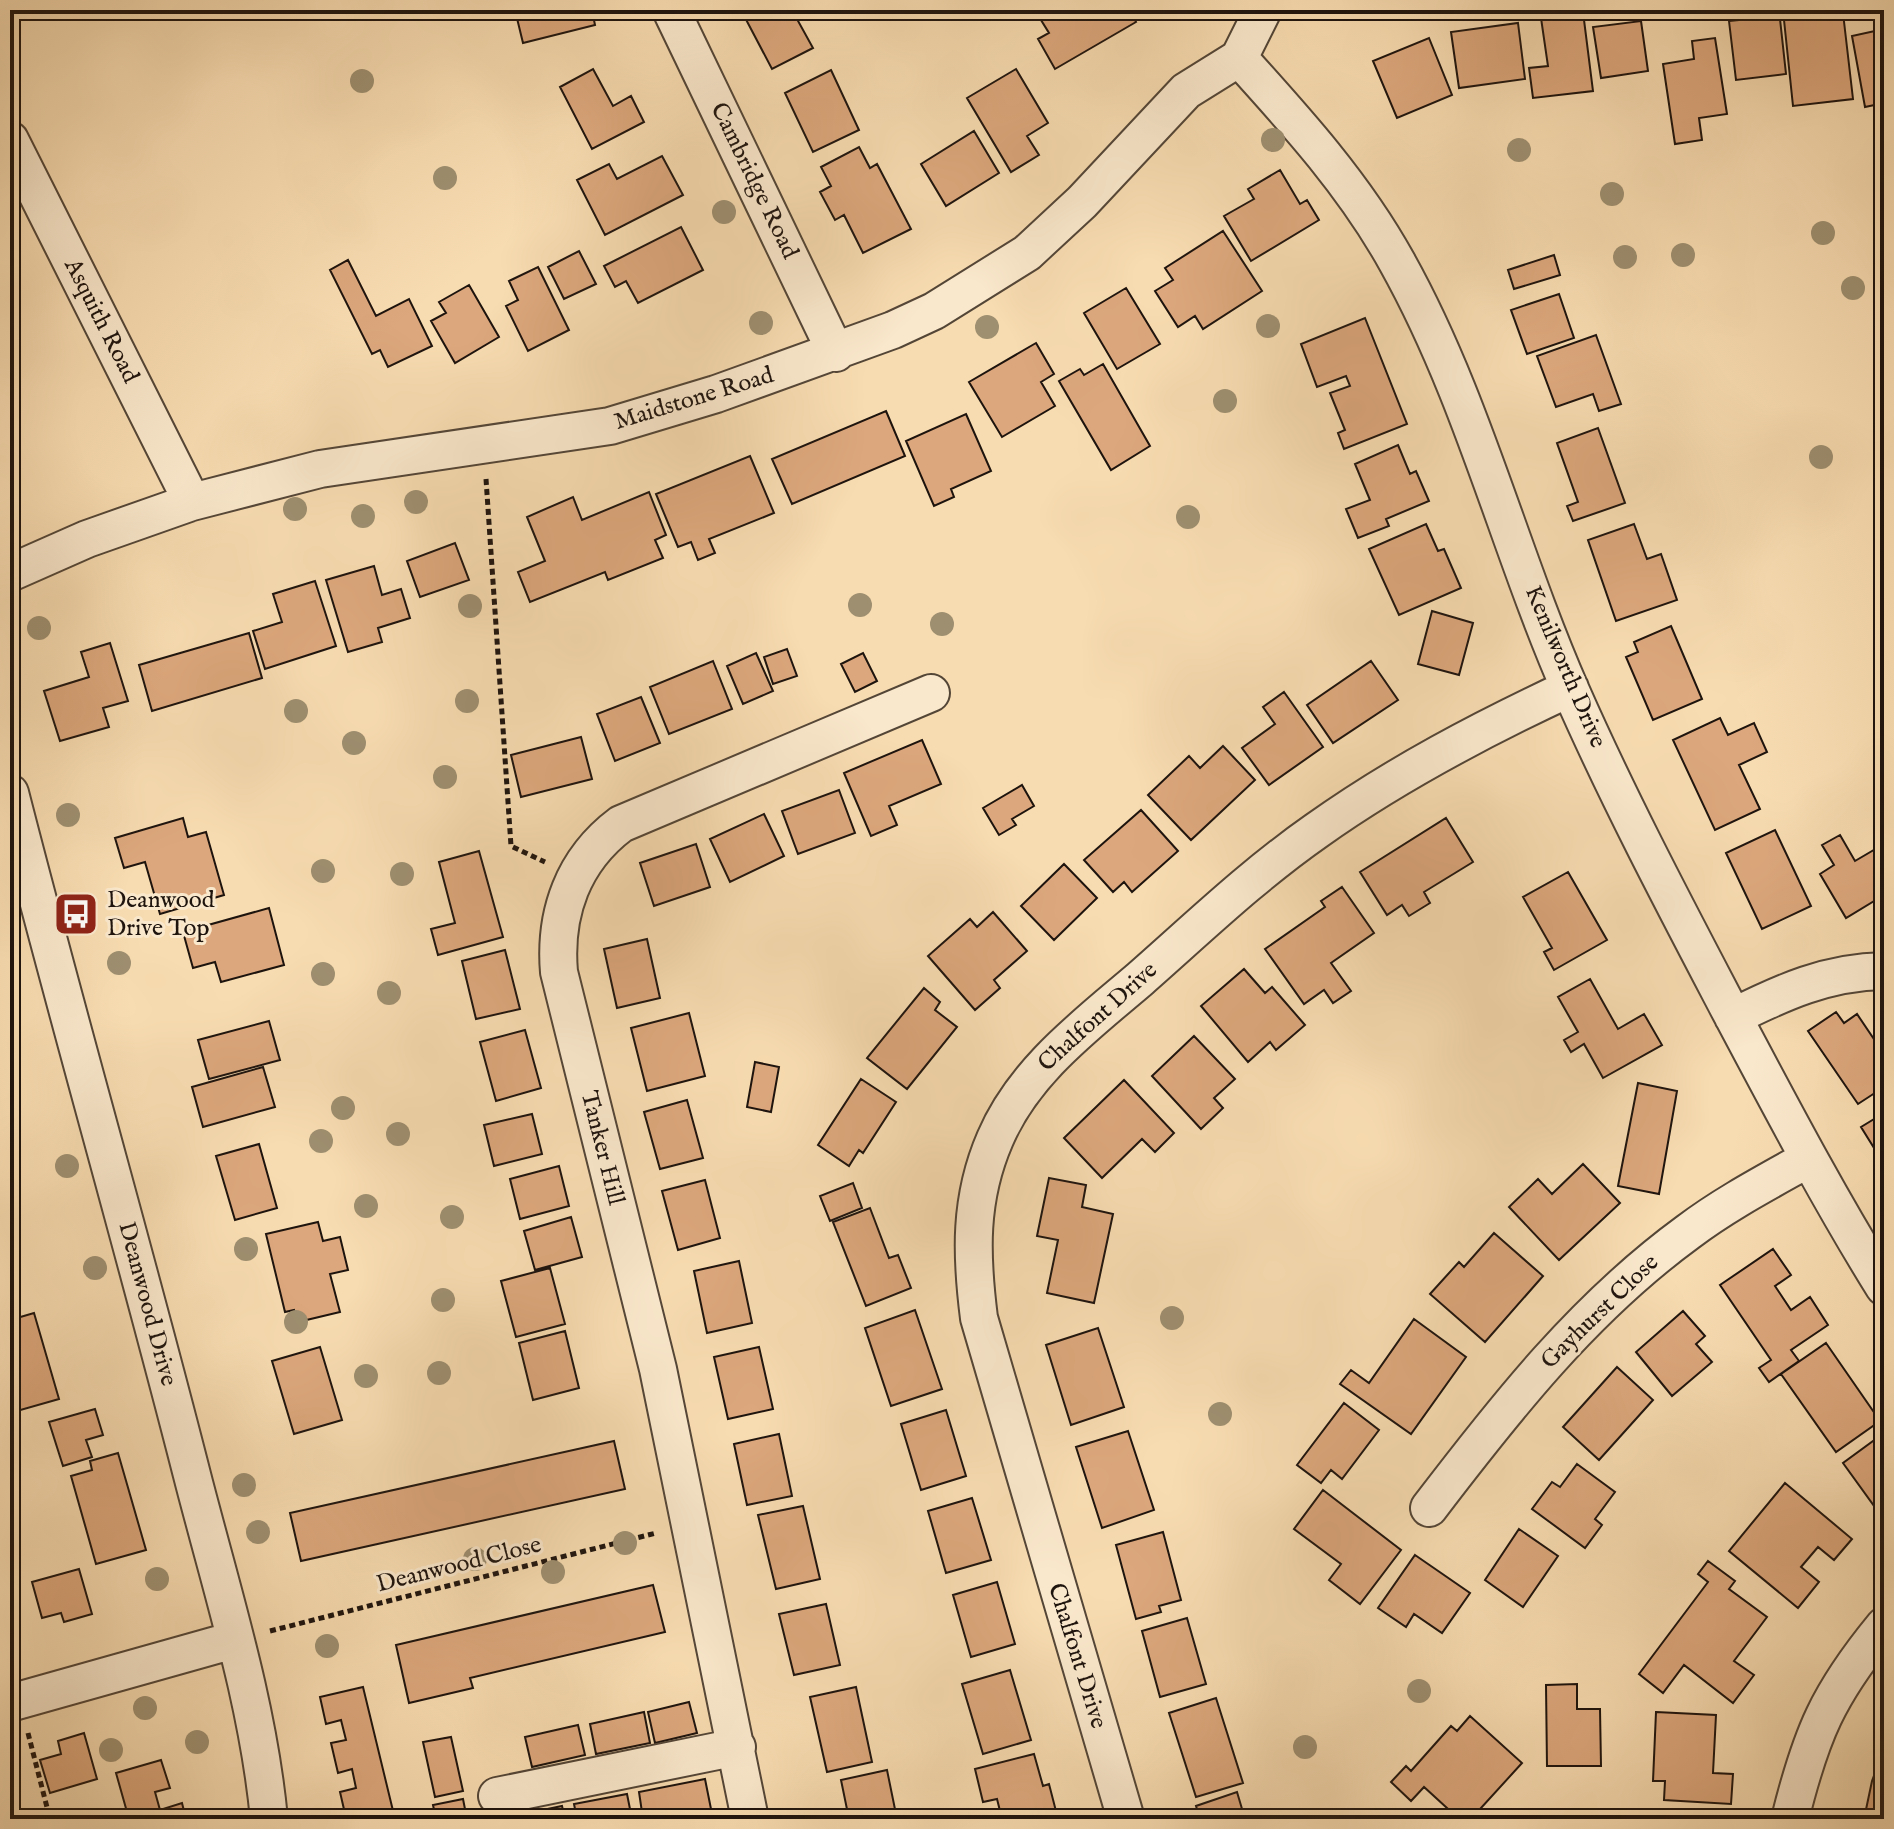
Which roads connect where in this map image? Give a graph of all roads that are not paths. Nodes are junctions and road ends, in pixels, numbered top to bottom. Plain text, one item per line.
1 (671, 10) edge
2 (1263, 10) edge
3 (1239, 58) junction
4 (10, 140) edge
5 (836, 353) junction
6 (192, 502) junction
7 (10, 573) edge
8 (1570, 688) junction
9 (931, 693) dead end
10 (10, 793) edge
11 (1884, 971) edge
12 (1733, 1017) junction
13 (1808, 1159) junction
14 (1884, 1287) edge
15 (1429, 1508) dead end
16 (1884, 1626) edge
17 (234, 1640) junction
18 (16, 1699) edge
19 (737, 1747) junction
20 (497, 1796) dead end
21 (269, 1819) edge
22 (750, 1819) edge
23 (1126, 1819) edge
24 (1790, 1819) edge

1 - 5 street, Cambridge Road
2 - 3 street
3 - 5 street, Maidstone Road
3 - 8 street, Kenilworth Drive
4 - 6 street, Asquith Road
5 - 6 street, Maidstone Road
6 - 7 street, Maidstone Road
8 - 12 street, Kenilworth Drive
8 - 23 street, Chalfont Drive
9 - 19 street, Tanker Hill
10 - 17 street, Deanwood Drive
11 - 12 street
12 - 13 street, Kenilworth Drive
13 - 14 street, Kenilworth Drive
13 - 15 street, Gayhurst Close
16 - 24 street
17 - 18 street
17 - 21 street, Deanwood Drive
19 - 20 street
19 - 22 street, Tanker Hill

